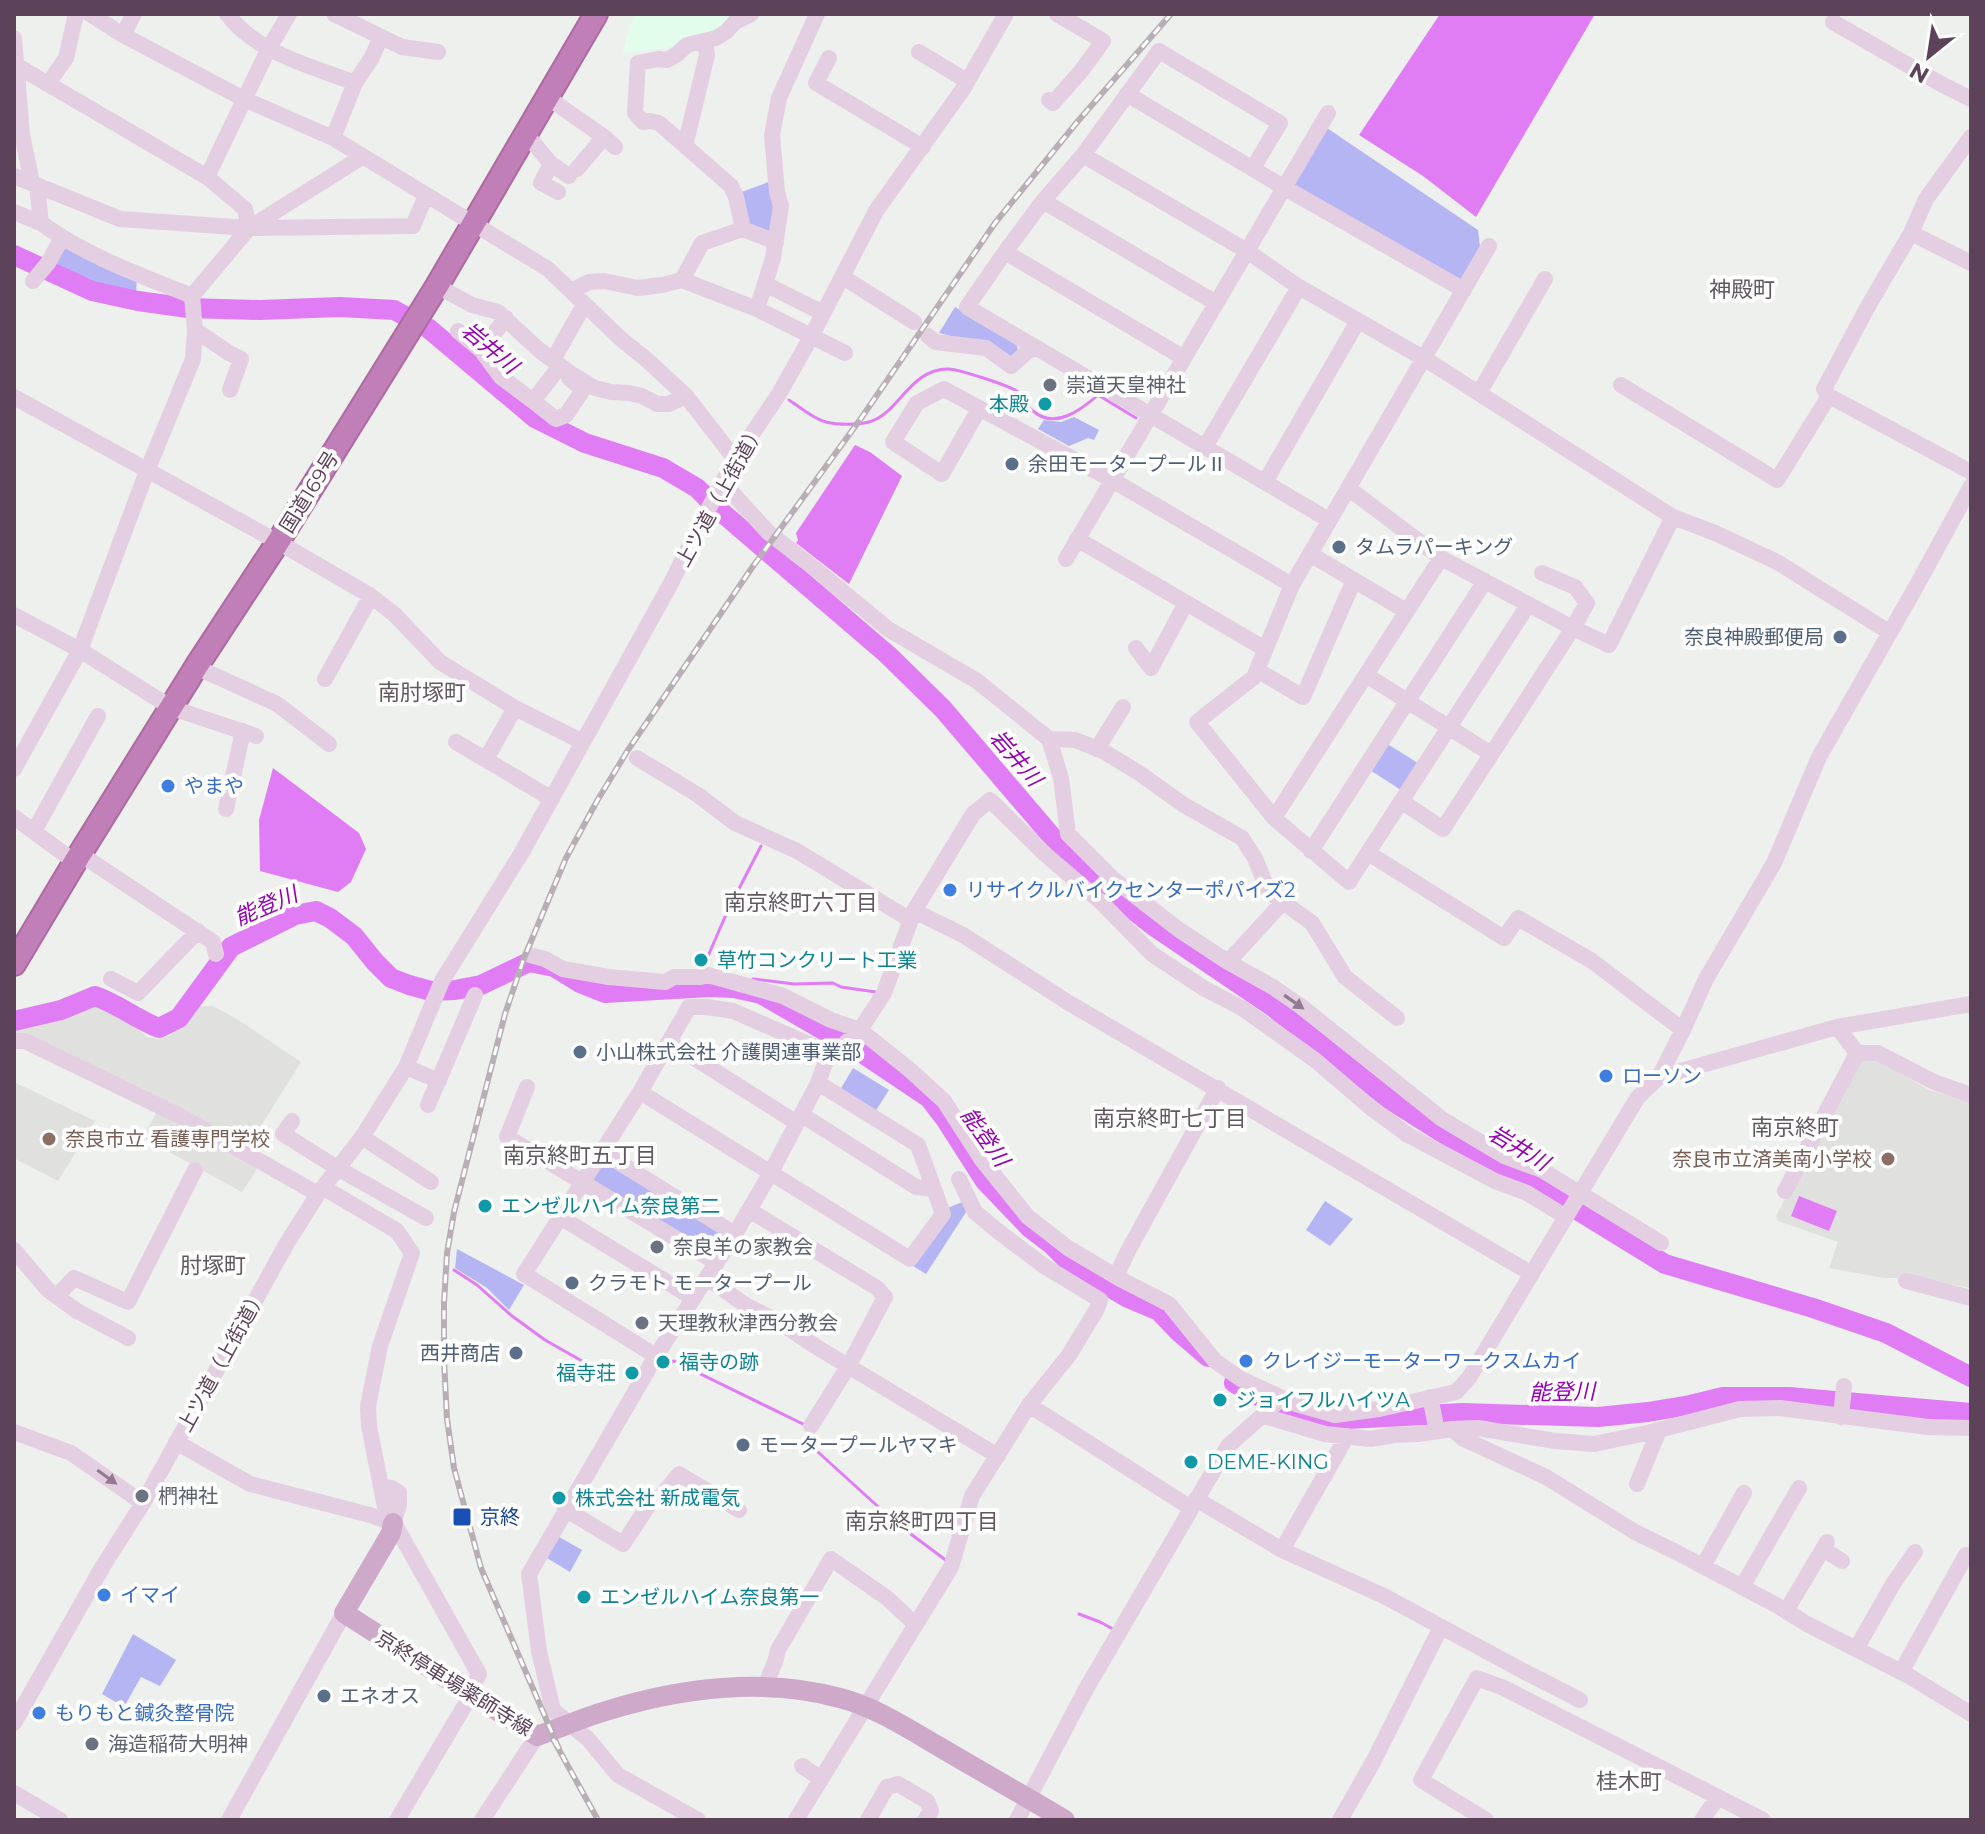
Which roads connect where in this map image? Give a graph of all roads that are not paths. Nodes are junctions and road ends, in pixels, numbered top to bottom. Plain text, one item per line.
1 (76, 14) edge
2 (90, 14) edge
3 (134, 14) edge
4 (227, 14) edge
5 (289, 14) edge
6 (334, 14) edge
7 (596, 14) edge
8 (751, 14) edge
9 (817, 14) edge
10 (1006, 14) edge
11 (1057, 14) edge
12 (1833, 22) dead end
13 (123, 35) junction
14 (381, 37) junction
15 (14, 38) edge
16 (705, 41) junction
17 (268, 50) junction
18 (438, 52) dead end
19 (919, 52) dead end
20 (829, 58) dead end
21 (15, 65) edge
22 (967, 81) junction
23 (355, 83) junction
24 (48, 84) junction
25 (1127, 94) junction
26 (547, 97) junction
27 (244, 99) junction
28 (1971, 99) edge
29 (1049, 100) dead end
30 (1328, 113) dead end
31 (18, 134) edge
32 (526, 134) junction
33 (1971, 137) edge
34 (333, 138) junction
35 (685, 146) junction
36 (923, 147) junction
37 (1083, 155) junction
38 (362, 157) junction
39 (551, 164) junction
40 (1253, 168) junction
41 (14, 176) edge
42 (207, 177) junction
43 (34, 184) junction
44 (1285, 188) junction
45 (558, 192) dead end
46 (426, 195) junction
47 (1043, 201) junction
48 (14, 212) edge
49 (41, 223) junction
50 (473, 223) junction
51 (249, 228) junction
52 (743, 229) junction
53 (1911, 233) junction
54 (62, 238) junction
55 (776, 242) junction
56 (1489, 246) dead end
57 (1247, 251) junction
58 (1005, 252) junction
59 (1971, 263) edge
60 (843, 277) junction
61 (1545, 279) dead end
62 (682, 280) junction
63 (33, 281) dead end
64 (765, 284) junction
65 (437, 286) junction
66 (1299, 287) junction
67 (1464, 290) junction
68 (571, 291) junction
69 (193, 299) junction
70 (1216, 303) junction
71 (584, 305) junction
72 (757, 309) junction
73 (823, 313) junction
74 (506, 318) junction
75 (1358, 321) junction
76 (914, 322) dead end
77 (195, 327) junction
78 (458, 331) dead end
79 (812, 335) junction
80 (928, 336) dead end
81 (1033, 347) junction
82 (481, 350) junction
83 (845, 353) dead end
84 (1184, 358) junction
85 (1425, 359) junction
86 (561, 366) junction
87 (1621, 385) dead end
88 (230, 390) dead end
89 (1479, 393) junction
90 (686, 396) junction
91 (1829, 396) junction
92 (14, 397) edge
93 (533, 401) junction
94 (979, 409) junction
95 (1151, 415) junction
96 (1205, 447) junction
97 (735, 459) junction
98 (147, 471) junction
99 (1971, 472) edge
100 (1112, 480) junction
101 (1265, 482) junction
102 (723, 483) junction
103 (1971, 486) edge
104 (1348, 488) junction
105 (1673, 517) junction
106 (1329, 520) junction
107 (1077, 539) junction
108 (278, 542) junction
109 (1310, 554) junction
110 (1441, 558) junction
111 (1066, 559) dead end
112 (1542, 573) dead end
113 (1354, 580) junction
114 (1485, 581) junction
115 (1292, 585) junction
116 (371, 596) junction
117 (1186, 603) junction
118 (1528, 605) junction
119 (1406, 611) junction
120 (14, 615) edge
121 (1573, 628) junction
122 (1889, 632) junction
123 (1136, 648) dead end
124 (1265, 649) junction
125 (80, 650) junction
126 (196, 667) junction
127 (1257, 670) junction
128 (1366, 675) junction
129 (325, 679) dead end
130 (1407, 701) junction
131 (1123, 707) dead end
132 (172, 708) junction
133 (515, 708) junction
134 (98, 716) dead end
135 (1449, 727) junction
136 (1049, 739) junction
137 (456, 742) dead end
138 (583, 742) junction
139 (329, 744) dead end
140 (1097, 749) junction
141 (1491, 754) junction
142 (637, 758) dead end
143 (486, 759) junction
144 (14, 769) edge
145 (552, 799) junction
146 (1401, 801) junction
147 (226, 809) dead end
148 (14, 817) edge
149 (1274, 818) junction
150 (34, 831) junction
151 (1066, 836) junction
152 (1311, 851) junction
153 (1047, 853) junction
154 (1368, 853) junction
155 (77, 858) junction
156 (1283, 902) junction
157 (912, 915) junction
158 (198, 931) junction
159 (216, 954) dead end
160 (530, 955) dead end
161 (1228, 962) junction
162 (14, 964) edge
163 (111, 979) dead end
164 (475, 995) dead end
165 (1971, 1004) edge
166 (1397, 1018) dead end
167 (1837, 1027) junction
168 (1683, 1030) junction
169 (858, 1033) junction
170 (14, 1041) edge
171 (669, 1042) junction
172 (1857, 1053) junction
173 (830, 1058) junction
174 (406, 1067) junction
175 (1659, 1077) junction
176 (439, 1081) junction
177 (818, 1083) junction
178 (527, 1087) dead end
179 (1218, 1088) junction
180 (640, 1092) junction
181 (1971, 1095) edge
182 (428, 1105) dead end
183 (799, 1119) junction
184 (292, 1121) dead end
185 (362, 1137) junction
186 (602, 1152) junction
187 (339, 1169) junction
188 (195, 1170) dead end
189 (770, 1174) junction
190 (959, 1179) dead end
191 (431, 1182) dead end
192 (582, 1183) junction
193 (934, 1189) junction
194 (321, 1191) junction
195 (1785, 1191) dead end
196 (1579, 1194) junction
197 (749, 1210) junction
198 (1566, 1216) junction
199 (560, 1217) junction
200 (426, 1218) dead end
201 (735, 1234) junction
202 (1661, 1243) dead end
203 (14, 1250) edge
204 (717, 1263) junction
205 (1532, 1274) junction
206 (1116, 1276) junction
207 (707, 1278) junction
208 (1906, 1281) dead end
209 (57, 1296) junction
210 (693, 1298) junction
211 (1971, 1298) edge
212 (128, 1338) dead end
213 (656, 1356) junction
214 (849, 1365) junction
215 (1843, 1388) dead end
216 (1431, 1399) junction
217 (1029, 1405) junction
218 (1274, 1407) junction
219 (1841, 1415) junction
220 (811, 1426) dead end
221 (1971, 1428) edge
222 (1442, 1429) junction
223 (1659, 1430) junction
224 (14, 1432) edge
225 (1347, 1436) junction
226 (176, 1442) junction
227 (998, 1456) junction
228 (1637, 1484) dead end
229 (1799, 1488) dead end
230 (1744, 1493) dead end
231 (143, 1503) junction
232 (1194, 1504) junction
233 (565, 1509) junction
234 (739, 1510) dead end
235 (393, 1523) junction
236 (1282, 1550) junction
237 (1915, 1552) dead end
238 (1966, 1555) dead end
239 (1842, 1561) dead end
240 (1703, 1566) junction
241 (1742, 1587) junction
242 (1786, 1611) junction
243 (344, 1613) junction
244 (915, 1624) junction
245 (1441, 1627) junction
246 (1856, 1649) junction
247 (1901, 1672) junction
248 (765, 1686) junction
249 (470, 1694) junction
250 (1580, 1700) dead end
251 (866, 1708) junction
252 (1971, 1714) edge
253 (14, 1723) edge
254 (569, 1724) junction
255 (537, 1736) junction
256 (802, 1766) dead end
257 (820, 1778) junction
258 (14, 1793) edge
259 (1718, 1797) junction
260 (1029, 1799) junction
261 (60, 1820) edge
262 (229, 1820) edge
263 (397, 1820) edge
264 (482, 1820) edge
265 (698, 1820) edge
266 (796, 1820) edge
267 (868, 1820) edge
268 (925, 1820) edge
269 (1017, 1820) edge
270 (1065, 1820) edge
271 (1340, 1820) edge
272 (1486, 1820) edge
273 (1702, 1820) edge
274 (1763, 1820) edge

1 - 24 street
2 - 13 street
3 - 13 street
4 - 17 street
5 - 17 street
6 - 14 street
7 - 26 highway, 国道169号
8 - 16 street
9 - 55 street
10 - 22 street, 上ツ道（上街道）
11 - 29 street
12 - 28 street
13 - 27 street
14 - 18 street
14 - 23 street
15 - 21 street
16 - 35 street
16 - 35 street
17 - 23 street
17 - 27 street
19 - 22 street
20 - 36 street
21 - 24 street
21 - 31 street
22 - 36 street, 上ツ道（上街道）
23 - 34 street
24 - 42 street
25 - 37 street
25 - 40 street
25 - 40 street
26 - 32 highway, 国道169号
26 - 39 street
27 - 34 street
27 - 42 street
30 - 44 street
31 - 43 street
32 - 39 street
32 - 50 highway, 国道169号
33 - 53 street
34 - 38 street
35 - 52 street
36 - 60 street, 上ツ道（上街道）
37 - 47 street
37 - 57 street
38 - 46 street
38 - 51 street
39 - 45 street
40 - 44 street
41 - 43 street
42 - 51 street
43 - 49 street
43 - 51 street
44 - 57 street
44 - 67 street
46 - 50 street
46 - 51 street
47 - 58 street
47 - 70 street
48 - 49 street
49 - 54 street
50 - 65 highway, 国道169号
50 - 68 street
51 - 69 street
52 - 55 street
52 - 62 street
53 - 59 street
53 - 91 street
54 - 63 street
54 - 69 street
55 - 64 street
56 - 67 street
57 - 66 street
57 - 70 street
58 - 81 street
58 - 84 street
60 - 73 street, 上ツ道（上街道）
60 - 76 street
61 - 89 street
62 - 68 street
62 - 72 street
64 - 72 street
64 - 73 street
65 - 74 street
65 - 108 highway, 国道169号
66 - 75 street
66 - 96 street
67 - 85 street
68 - 71 street
69 - 77 street
70 - 84 street
71 - 86 street
71 - 90 street
72 - 79 street
73 - 79 street, 上ツ道（上街道）
74 - 82 street
74 - 86 street
75 - 85 street
75 - 101 street
77 - 88 street
77 - 98 street
78 - 82 street
79 - 83 street
79 - 97 street, 上ツ道（上街道）
80 - 81 street
81 - 95 street
82 - 93 street
84 - 95 street
85 - 89 street
85 - 104 street
86 - 90 street
86 - 93 street
86 - 93 street
87 - 91 street
89 - 105 street
90 - 97 street
91 - 99 street
92 - 98 street
94 - 94 street
94 - 100 street
95 - 96 street
95 - 100 street
96 - 101 street
97 - 102 street, 上ツ道（上街道）
98 - 108 street
98 - 125 street
100 - 107 street
100 - 115 street
101 - 106 street
102 - 136 street
102 - 138 street, 上ツ道（上街道）
103 - 122 street
104 - 106 street
104 - 110 street
105 - 121 street
105 - 122 street
106 - 109 street
107 - 111 street
107 - 117 street
108 - 116 street
108 - 126 highway, 国道169号
109 - 113 street
109 - 115 street
110 - 114 street
110 - 119 street
112 - 121 street
113 - 119 street
113 - 127 street
114 - 118 street
114 - 130 street
115 - 124 street
116 - 129 street
116 - 133 street
117 - 123 street
117 - 124 street
118 - 121 street
118 - 135 street
119 - 128 street
120 - 125 street
121 - 141 street
122 - 168 street
124 - 127 street
125 - 132 street
125 - 144 street
126 - 132 highway, 国道169号
126 - 139 street
127 - 149 street
128 - 130 street
128 - 149 street
130 - 135 street
130 - 152 street
131 - 140 street
132 - 147 street
132 - 155 highway, 国道169号
133 - 138 street
133 - 143 street
134 - 150 street
135 - 141 street
135 - 146 street
136 - 140 street
136 - 151 street
137 - 143 street
138 - 145 street, 上ツ道（上街道）
140 - 156 street
141 - 146 street
142 - 157 street
143 - 145 street
145 - 174 street, 上ツ道（上街道）
146 - 154 street
148 - 150 street
149 - 152 street
150 - 155 street
151 - 153 street
151 - 161 street
152 - 154 street
153 - 157 street
153 - 198 street
154 - 168 street
155 - 158 street
155 - 162 highway, 国道169号
156 - 161 street
156 - 166 street
157 - 169 street
157 - 179 street
158 - 159 street
158 - 163 street
160 - 169 street
161 -> 196 street
164 - 176 street
165 - 167 street
167 - 172 street
167 - 175 street
168 - 175 street
169 - 173 street
169 - 206 street
170 - 194 street
171 - 173 street
171 - 180 street
171 - 183 street
172 - 181 street
172 - 195 street
173 - 177 street
174 - 176 street
174 - 185 street, 上ツ道（上街道）
175 - 196 street
176 - 182 street
177 - 183 street
177 - 193 street
178 - 192 street
179 - 205 street
179 - 206 street
180 - 186 street
180 - 189 street
183 - 189 street
183 - 193 street
184 - 187 street
185 - 187 street, 上ツ道（上街道）
185 - 191 street
186 - 192 street
186 - 201 street
187 - 194 street, 上ツ道（上街道）
187 - 200 street
188 - 209 street
189 - 193 street
189 - 197 street
190 - 217 street
192 - 199 street
192 - 204 street
194 - 226 street, 上ツ道（上街道）
194 - 235 street
196 - 198 street
196 - 202 street
197 - 201 street
197 - 214 street
198 - 205 street
199 - 210 street
199 - 213 street
201 - 204 street
203 - 209 street
204 - 207 street
205 - 216 street
206 - 218 street
207 - 210 street
207 - 214 street
208 - 211 street
209 - 212 street
210 - 213 street
213 - 233 street
214 - 220 street
214 - 227 street
215 - 219 street
216 - 218 street
216 - 222 street
217 - 227 street
217 - 232 street
218 - 225 street
218 - 232 street
219 - 221 street
219 - 223 street
222 - 223 street
222 - 225 street
222 - 240 street
223 - 228 street
224 -> 231 street
225 - 236 street
226 - 231 street, 上ツ道（上街道）
226 - 235 street
227 - 244 street
229 - 241 street
230 - 240 street
231 - 253 street, 上ツ道（上街道）
232 - 236 street
232 - 260 street
233 - 234 street
233 - 254 street
235 - 243 main road
235 - 249 street
236 - 245 street
237 - 246 street
238 - 247 street
239 - 242 street
240 - 241 street
241 - 242 street
242 - 246 street
243 - 249 main road, 京終停車場薬師寺線
243 - 262 street
244 - 248 street
244 - 251 street
245 - 250 street
245 - 271 street
246 - 247 street
247 - 252 street
248 - 251 main road, 京終停車場薬師寺線
248 - 254 main road, 京終停車場薬師寺線
249 - 255 main road, 京終停車場薬師寺線
249 - 263 street
251 - 257 street
251 - 260 main road, 京終停車場薬師寺線
254 - 255 main road, 京終停車場薬師寺線
254 - 265 street
255 - 264 street
256 - 257 street
257 - 266 street
258 - 261 street
259 - 272 street
259 - 273 street
259 - 274 street
260 - 269 street
260 - 270 main road, 京終停車場薬師寺線
267 - 268 street

